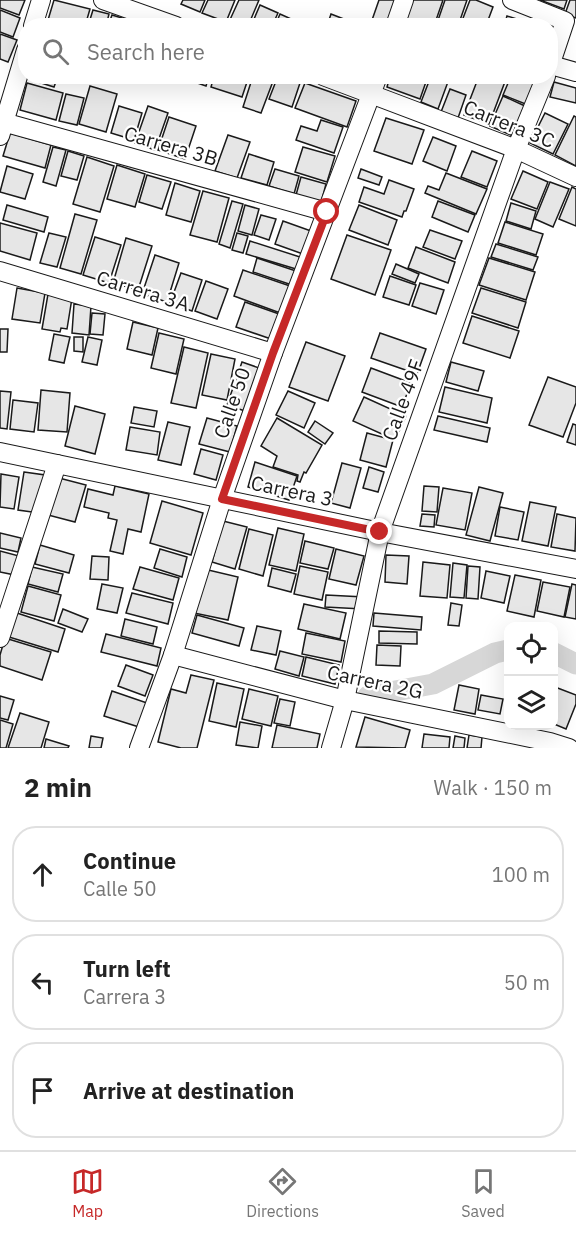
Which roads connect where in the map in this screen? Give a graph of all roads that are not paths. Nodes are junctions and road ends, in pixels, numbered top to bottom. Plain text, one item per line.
1 (41, 0) edge
2 (103, 0) edge
3 (404, 0) edge
4 (512, 0) edge
5 (35, 18) edge
6 (154, 18) edge
7 (398, 18) edge
8 (557, 18) edge
9 (558, 18) edge
10 (558, 43) edge
11 (558, 67) edge
12 (576, 72) edge
13 (18, 76) edge
14 (543, 84) edge
15 (375, 85) edge
16 (2, 129) edge
17 (516, 149) junction
18 (576, 177) edge
19 (327, 212) junction
20 (0, 271) edge
21 (273, 353) junction
22 (0, 452) edge
23 (57, 464) junction
24 (222, 499) junction
25 (380, 532) junction
26 (576, 568) edge
27 (2, 626) edge
28 (173, 655) junction
29 (345, 700) junction
30 (139, 748) edge
31 (331, 748) edge
32 (569, 748) edge

1 - 5 street
2 - 6 street
3 - 7 street
4 - 8 street
9 - 10 street
11 - 12 street
13 - 16 street
14 - 17 street, Calle 49F
15 - 17 street, Carrera 3C
15 - 19 street, Calle 50
16 - 19 street, Carrera 3B
17 - 18 street, Carrera 3C
17 - 25 street, Calle 49F
19 - 21 street, Calle 50
20 - 21 street, Carrera 3A
21 - 24 street, Calle 50
22 - 23 street, Carrera 3
23 - 24 street, Carrera 3
23 - 27 street
24 - 25 street, Carrera 3
24 - 28 street, Calle 50
25 - 26 street, Carrera 3
25 - 29 street, Calle 49F
28 - 29 street, Carrera 2G
28 - 30 street, Calle 50
29 - 31 street, Calle 49F
29 - 32 street, Carrera 2G

